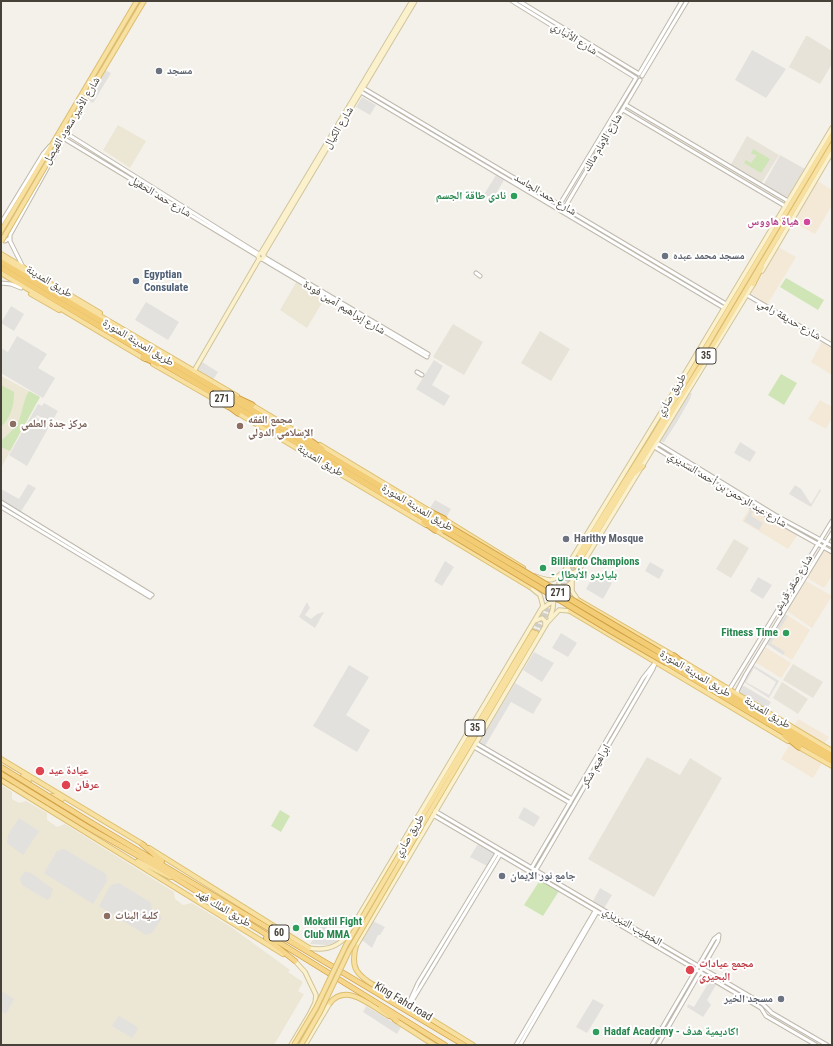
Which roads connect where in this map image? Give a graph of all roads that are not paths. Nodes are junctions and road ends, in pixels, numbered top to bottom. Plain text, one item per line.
1 (137, 1) edge
2 (144, 1) edge
3 (412, 1) edge
4 (415, 1) edge
5 (512, 1) edge
6 (519, 1) edge
7 (682, 1) edge
8 (687, 1) edge
9 (524, 7) junction
10 (641, 75) junction
11 (636, 78) junction
12 (640, 80) junction
13 (363, 88) junction
14 (361, 92) junction
15 (626, 105) junction
16 (623, 110) junction
17 (646, 117) junction
18 (644, 122) junction
19 (832, 128) edge
20 (66, 133) junction
21 (63, 138) junction
22 (831, 139) edge
23 (54, 141) junction
24 (831, 147) edge
25 (712, 157) junction
26 (710, 162) junction
27 (788, 201) junction
28 (560, 204) junction
29 (785, 206) junction
30 (565, 207) junction
31 (1, 223) edge
32 (214, 228) junction
33 (1, 231) edge
34 (778, 236) junction
35 (1, 238) edge
36 (10, 238) junction
37 (1, 242) edge
38 (1, 254) edge
39 (261, 256) junction
40 (1, 258) edge
41 (1, 262) edge
42 (23, 267) junction
43 (1, 268) edge
44 (476, 274) dead end
45 (1, 275) edge
46 (480, 276) dead end
47 (1, 283) edge
48 (753, 284) junction
49 (21, 288) junction
50 (747, 295) junction
51 (722, 301) junction
52 (726, 304) junction
53 (719, 305) junction
54 (724, 308) junction
55 (110, 322) junction
56 (89, 325) junction
57 (116, 325) junction
58 (832, 345) edge
59 (156, 353) junction
60 (428, 355) dead end
61 (143, 357) junction
62 (704, 359) junction
63 (194, 371) junction
64 (701, 371) junction
65 (418, 372) dead end
66 (422, 375) dead end
67 (186, 378) junction
68 (200, 380) junction
69 (210, 392) junction
70 (252, 405) junction
71 (238, 413) junction
72 (301, 434) junction
73 (292, 444) junction
74 (656, 445) junction
75 (671, 451) junction
76 (668, 456) junction
77 (328, 461) junction
78 (643, 466) junction
79 (354, 471) junction
80 (631, 477) junction
81 (388, 491) junction
82 (392, 500) junction
83 (1, 502) edge
84 (1, 507) edge
85 (444, 519) junction
86 (832, 521) edge
87 (445, 528) junction
88 (435, 530) junction
89 (832, 533) edge
90 (821, 539) junction
91 (826, 542) junction
92 (818, 544) junction
93 (832, 546) edge
94 (823, 547) junction
95 (832, 552) edge
96 (579, 554) tunnel mouth
97 (571, 559) junction
98 (582, 564) junction
99 (576, 566) tunnel mouth
100 (565, 570) junction
101 (536, 577) junction
102 (572, 581) junction
103 (530, 587) junction
104 (560, 592) junction
105 (552, 593) junction
106 (562, 599) junction
107 (554, 600) junction
108 (578, 600) junction
109 (784, 600) junction
110 (788, 603) junction
111 (585, 604) junction
112 (570, 611) junction
113 (536, 616) junction
114 (580, 616) junction
115 (547, 623) junction
116 (534, 633) junction
117 (671, 659) junction
118 (656, 661) junction
119 (741, 671) junction
120 (746, 674) junction
121 (705, 686) junction
122 (729, 690) junction
123 (738, 696) junction
124 (628, 708) junction
125 (756, 710) junction
126 (761, 719) junction
127 (802, 733) junction
128 (474, 745) junction
129 (799, 747) junction
130 (832, 752) edge
131 (832, 756) edge
132 (1, 760) edge
133 (832, 761) edge
134 (832, 766) edge
135 (1, 767) edge
136 (1, 774) edge
137 (526, 774) junction
138 (524, 778) junction
139 (1, 779) edge
140 (572, 799) junction
141 (570, 803) junction
142 (84, 810) junction
143 (436, 811) junction
144 (433, 815) junction
145 (91, 826) junction
146 (419, 826) junction
147 (78, 828) junction
148 (142, 844) junction
149 (116, 850) junction
150 (498, 854) junction
151 (532, 867) junction
152 (536, 870) junction
153 (178, 873) junction
154 (176, 880) junction
155 (596, 911) junction
156 (251, 926) junction
157 (356, 946) joint
158 (309, 948) joint
159 (295, 961) junction
160 (698, 966) junction
161 (702, 968) junction
162 (696, 970) junction
163 (700, 972) junction
164 (374, 985) junction
165 (364, 995) junction
166 (330, 1003) joint
167 (408, 1005) junction
168 (409, 1011) junction
169 (397, 1021) junction
170 (438, 1029) junction
171 (291, 1045) edge
172 (294, 1045) edge
173 (301, 1045) edge
174 (305, 1045) edge
175 (434, 1045) edge
176 (445, 1045) edge
177 (464, 1045) edge
178 (472, 1045) edge
179 (516, 1045) edge
180 (520, 1045) edge
181 (652, 1045) edge
182 (658, 1045) edge
183 (816, 1045) edge
184 (827, 1045) edge

1 - 23 main road, شارع الأمير سعود الفيصل
2 - 20 main road, شارع الأمير سعود الفيصل
3 - 39 main road, شارع الكيال
4 - 13 main road, شارع الكيال
5 - 9 street, شارع الأنباري
6 - 9 street, شارع الأنباري
7 - 10 street
8 - 10 street
9 - 10 street, شارع الأنباري
9 - 11 street, شارع الأنباري
10 - 11 street, شارع الإمام مالك
10 - 12 street, شارع الإمام مالك
11 - 12 street, شارع الأنباري
11 - 28 street, شارع الإمام مالك
12 - 15 street, شارع الإمام مالك
13 - 14 main road, شارع الكيال
13 - 28 street, شارع حمد الجاسد
14 - 39 main road, شارع الكيال
14 - 53 street, شارع حمد الجاسد
15 - 16 street, شارع الإمام مالك
15 - 17 street
16 - 18 street
16 - 30 street, شارع الإمام مالك
17 - 18 street
17 - 25 street
18 - 26 street
19 - 27 main road, طريق صاري
20 - 21 main road, شارع الأمير سعود الفيصل
20 - 32 street, شارع حمد الحقيل
21 - 32 street, شارع حمد الحقيل
21 - 36 street
21 - 37 main road, شارع الأمير سعود الفيصل, bridge
22 - 24 main road, طريق صاري / 35
23 - 31 street
23 - 33 main road, شارع الأمير سعود الفيصل
24 - 34 main road, طريق صاري / 35
24 - 48 main road
24 - 96 main road, طريق صاري / 35
25 - 26 street
25 - 27 street
26 - 29 street
27 - 29 main road, طريق صاري
28 - 30 street, شارع حمد الجاسد
29 - 52 main road, طريق صاري
30 - 51 street, شارع حمد الجاسد
32 - 39 street, شارع حمد الحقيل
34 - 48 main road
34 - 62 main road, طريق صاري / 35
35 - 36 street
36 - 42 street
38 - 42 main road, طريق المدينة
39 - 60 street, شارع إبراهيم آمين فودة
39 - 63 main road, شارع الكيال
40 - 55 main road, طريق المدينة
41 - 59 highway, طريق المدينة المنورة / 271
42 - 57 main road, طريق المدينة
43 - 67 highway, طريق المدينة المنورة / 271
44 - 46 street
45 - 49 main road, طريق المدينة
45 - 56 main road, طريق المدينة
47 - 49 street
48 - 50 main road
49 - 56 main road, طريق المدينة
50 - 58 street, شارع حديقة رامي
50 - 64 main road
51 - 52 street, شارع حمد الجاسد
51 - 53 street
52 - 54 main road, طريق صاري
53 - 54 street, شارع حمد الجاسد
54 - 97 main road, طريق صاري
55 - 57 main road, طريق المدينة
55 - 59 highway
56 - 61 main road, طريق المدينة
57 - 63 main road, طريق المدينة
59 - 68 highway, طريق المدينة المنورة / 271
61 - 67 highway
61 - 71 main road, طريق المدينة
62 - 64 main road
62 - 80 main road, طريق صاري / 35
63 - 70 main road, طريق المدينة
64 - 74 main road
65 - 66 street
67 - 69 highway, طريق المدينة المنورة / 271
68 - 70 highway
68 - 79 highway, طريق المدينة المنورة / 271
69 - 71 highway
69 - 77 highway, طريق المدينة المنورة / 271
70 - 72 main road, طريق المدينة
71 - 73 main road, طريق المدينة
72 - 79 highway
72 - 85 main road, طريق المدينة
73 - 77 highway
73 - 88 main road, طريق المدينة
74 - 75 street, شارع عبد الرحمن بن أحمد السديري
74 - 76 street, شارع عبد الرحمن بن أحمد السديري
74 - 78 main road
75 - 76 street
75 - 90 street, شارع عبد الرحمن بن أحمد السديري
76 - 92 street, شارع عبد الرحمن بن أحمد السديري
77 - 82 highway, طريق المدينة المنورة / 271
78 - 80 main road
78 - 98 main road
79 - 81 highway, طريق المدينة المنورة / 271
80 - 99 main road, طريق صاري / 35
81 - 85 highway
81 - 87 highway, طريق المدينة المنورة / 271
82 - 87 highway, طريق المدينة المنورة / 271
82 - 88 highway
83 - 84 street
85 - 101 main road, طريق المدينة
86 - 90 street, شارع صقر قريش
87 - 117 highway, طريق المدينة المنورة / 271, bridge
88 - 103 main road, طريق المدينة
89 - 91 street, شارع صقر قريش
90 - 91 street, شارع عبد الرحمن بن أحمد السديري
90 - 92 street, شارع صقر قريش
91 - 93 street, شارع عبد الرحمن بن أحمد السديري
91 - 94 street, شارع صقر قريش
92 - 94 street, شارع عبد الرحمن بن أحمد السديري
92 - 109 street, شارع صقر قريش
94 - 95 street, شارع عبد الرحمن بن أحمد السديري
94 - 110 street, شارع صقر قريش
97 - 98 main road
97 - 100 main road, طريق صاري
98 - 102 main road
100 - 101 main road
100 - 104 main road, طريق المدينة
101 - 103 main road
101 - 105 main road, طريق المدينة
102 - 104 main road
102 - 108 main road
103 - 105 main road, طريق المدينة
103 - 113 main road
104 - 105 main road, طريق المدينة
104 - 106 main road, طريق المدينة
105 - 107 main road, طريق المدينة
106 - 107 main road
106 - 108 main road
106 - 112 main road, طريق المدينة
107 - 113 main road
107 - 115 main road
108 - 111 main road, طريق المدينة
109 - 110 street
109 - 119 street, شارع صقر قريش
110 - 120 street, شارع صقر قريش
111 - 114 main road
111 - 117 main road, طريق المدينة
112 - 114 main road, طريق المدينة
112 - 115 main road
113 - 116 main road
114 - 118 main road, طريق المدينة
115 - 116 main road
116 - 128 main road
116 - 146 main road, طريق صاري / 35
116 - 158 main road
117 - 121 highway, طريق المدينة المنورة / 271
117 - 122 main road, طريق المدينة
117 - 125 highway, طريق المدينة المنورة / 271
118 - 121 main road, طريق المدينة
118 - 124 street, ابراهيم شكر
118 - 129 main road, طريق المدينة
119 - 120 street
119 - 122 street, شارع صقر قريش
120 - 123 street, شارع صقر قريش
121 - 126 highway, طريق المدينة المنورة / 271
122 - 123 main road, طريق المدينة
123 - 127 main road, طريق المدينة
124 - 140 street
124 - 152 street, ابراهيم شكر
125 - 127 highway
125 - 131 highway, طريق المدينة المنورة / 271
126 - 129 highway
126 - 133 highway, طريق المدينة المنورة / 271
127 - 130 main road, طريق المدينة
128 - 137 street
128 - 138 street
128 - 143 main road
129 - 134 main road, طريق المدينة
132 - 139 main road
132 - 142 main road
135 - 145 highway, طريق الملك فهد / 60, bridge
136 - 145 highway, طريق الملك فهد / 60, bridge
137 - 138 street
137 - 140 street
138 - 141 street
139 - 147 main road
140 - 141 street
141 - 151 street
142 - 147 main road
142 - 148 main road
143 - 144 main road
143 - 151 street, الخطيب التبريزي
144 - 150 street, الخطيب التبريزي
144 - 157 main road
145 - 153 highway, طريق الملك فهد / 60
145 - 154 highway, طريق الملك فهد / 60
146 - 172 main road, طريق صاري / 35, bridge
146 - 173 main road, طريق صاري / 35, bridge
147 - 149 main road
148 - 153 highway
148 - 158 main road
149 - 154 main road
149 - 159 main road
150 - 155 street, الخطيب التبريزي
150 - 167 street
151 - 152 street, الخطيب التبريزي
152 - 160 street, الخطيب التبريزي
153 - 168 highway, طريق الملك فهد / 60
154 - 156 highway, طريق الملك فهد / 60
155 - 162 street, الخطيب التبريزي
155 - 179 street
155 - 180 street
156 - 159 highway
156 - 165 highway, طريق الملك فهد / 60
157 - 164 main road, King Fahd road
159 - 171 main road
160 - 161 street, الخطيب التبريزي
160 - 161 street
160 - 162 street
161 - 163 street
161 - 184 street, الخطيب التبريزي
162 - 163 street, الخطيب التبريزي
162 - 181 street
163 - 182 street
163 - 183 street, الخطيب التبريزي
164 - 167 main road, King Fahd road
164 - 168 highway
165 - 169 highway
165 - 176 highway, طريق الملك فهد / 60
166 - 169 main road
166 - 174 main road
167 - 178 main road, King Fahd road
168 - 170 highway, طريق الملك فهد / 60
169 - 175 main road
170 - 177 highway, طريق الملك فهد / 60
170 - 178 main road, طريق الملك فهد

